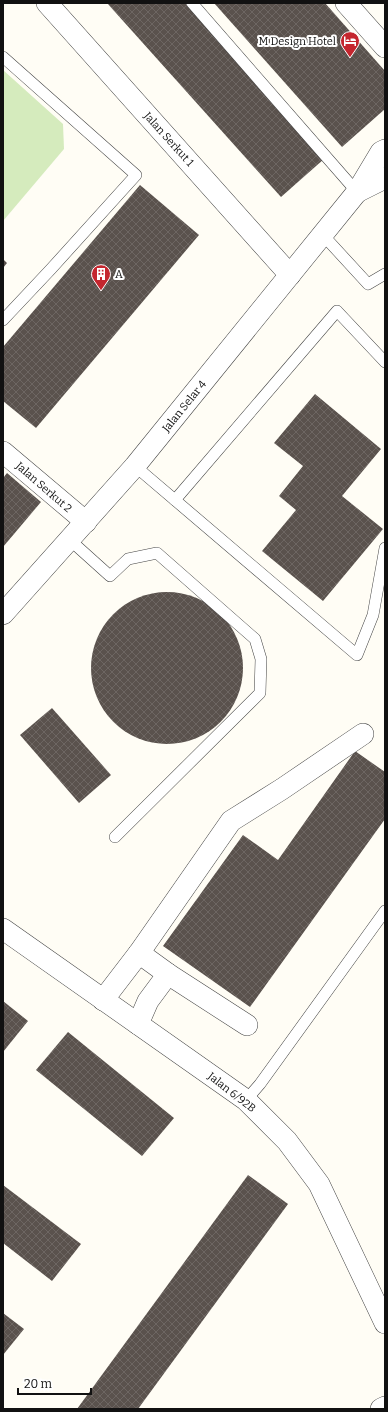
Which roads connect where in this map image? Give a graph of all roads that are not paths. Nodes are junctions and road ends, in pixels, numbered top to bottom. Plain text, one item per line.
1 (47, 3) edge
2 (192, 3) edge
3 (346, 3) edge
4 (385, 47) edge
5 (3, 57) edge
6 (385, 150) edge
7 (385, 178) edge
8 (358, 192) junction
9 (323, 235) junction
10 (385, 274) edge
11 (290, 275) junction
12 (3, 320) edge
13 (385, 362) edge
14 (3, 453) edge
15 (135, 466) junction
16 (175, 500) junction
17 (86, 522) junction
18 (70, 540) junction
19 (385, 548) edge
20 (3, 614) edge
21 (363, 734) dead end
22 (116, 837) dead end
23 (385, 912) edge
24 (3, 929) edge
25 (139, 952) junction
26 (168, 974) junction
27 (103, 1000) junction
28 (138, 1024) junction
29 (247, 1025) dead end
30 (246, 1100) junction
31 (385, 1323) edge
32 (385, 1407) edge
33 (381, 1409) edge

1 - 11 street, Jalan Serkut 1
2 - 8 lane
3 - 4 street
5 - 12 lane
6 - 8 street, Jalan Selar 4
7 - 8 street, Jalan Selar 4
8 - 9 street, Jalan Selar 4
9 - 10 lane
9 - 11 street, Jalan Selar 4
11 - 15 street, Jalan Selar 4
13 - 16 lane
14 - 17 street, Jalan Serkut 2
15 - 16 lane
15 - 17 street, Jalan Selar 4
16 - 19 lane
17 - 18 street, Jalan Selar 4
18 - 20 street, Jalan Selar 4
18 - 22 lane
21 - 25 street
23 - 30 lane
24 - 27 street, Jalan 6/92B
25 - 26 street
25 - 27 street
26 - 28 street
26 - 29 street
27 - 28 street, Jalan 6/92B
28 - 30 street, Jalan 6/92B
30 - 31 street, Jalan 6/92B
32 - 33 street

